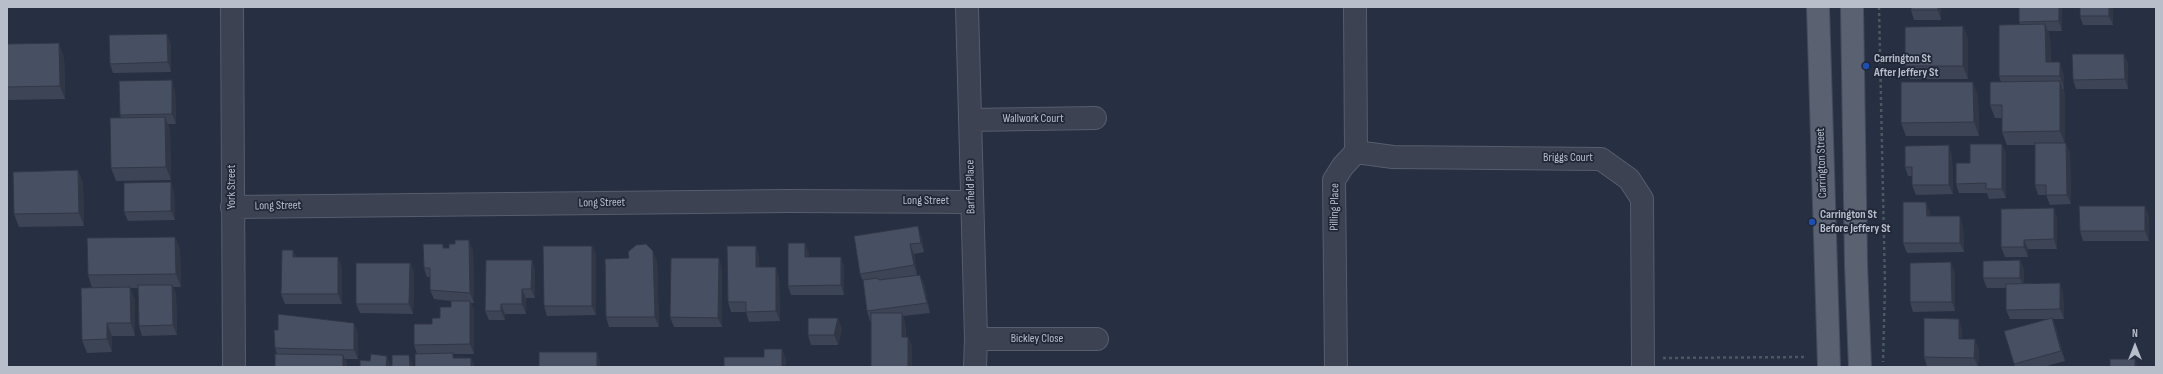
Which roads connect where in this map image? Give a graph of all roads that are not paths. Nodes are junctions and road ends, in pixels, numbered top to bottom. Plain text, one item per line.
1 (232, 7) edge
2 (967, 7) edge
3 (1355, 7) edge
4 (1818, 7) edge
5 (1852, 7) edge
6 (1095, 118) dead end
7 (970, 120) junction
8 (1356, 152) junction
9 (971, 202) junction
10 (232, 207) junction
11 (976, 339) junction
12 (1097, 339) dead end
13 (1643, 362) edge
14 (234, 367) edge
15 (975, 367) edge
16 (1336, 367) edge
17 (1829, 367) edge
18 (1860, 367) edge

1 - 10 street, York Street
2 - 7 street, Barfield Place
3 - 8 street
4 - 17 main road, Carrington Street
5 - 18 main road
6 - 7 street, Wallwork Court
7 - 9 street, Barfield Place
8 - 13 street, Briggs Court
8 - 16 street, Pilling Place
9 - 10 street, Long Street
9 - 11 street, Barfield Place
10 - 14 street, York Street
11 - 12 street, Bickley Close
11 - 15 street, Barfield Place

